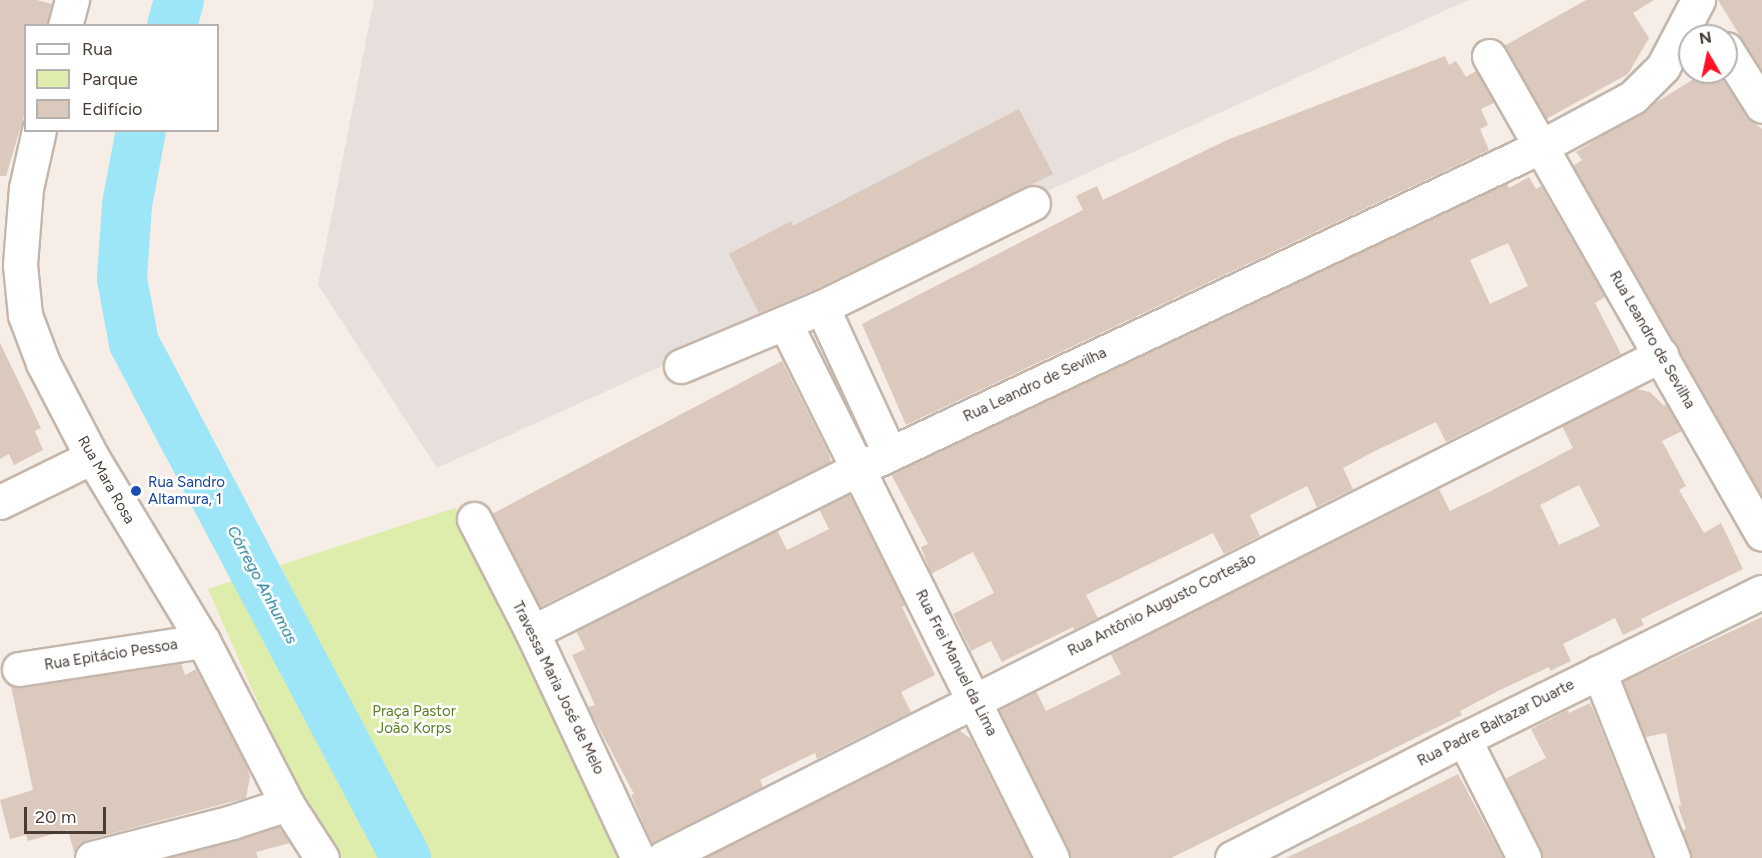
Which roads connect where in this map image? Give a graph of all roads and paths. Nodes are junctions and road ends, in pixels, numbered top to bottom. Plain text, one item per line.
1 (72, 0) edge
2 (1698, 2) edge
3 (66, 24) edge
4 (1711, 24) edge
5 (1489, 56) dead end
6 (1738, 68) edge
7 (1762, 106) edge
8 (39, 132) edge
9 (1542, 146) junction
10 (1033, 203) dead end
11 (822, 307) junction
12 (785, 323) junction
13 (1661, 355) junction
14 (681, 366) dead end
15 (890, 454) junction
16 (92, 457) junction
17 (858, 469) junction
18 (0, 502) edge
19 (474, 519) dead end
20 (1762, 534) edge
21 (1762, 592) edge
22 (532, 632) junction
23 (203, 640) junction
24 (19, 669) dead end
25 (1599, 672) junction
26 (975, 699) junction
27 (1464, 739) junction
28 (286, 804) junction
29 (92, 858) edge
30 (322, 858) edge
31 (638, 858) edge
32 (663, 858) edge
33 (1052, 858) edge
34 (1232, 858) edge
35 (1524, 858) edge
36 (1673, 858) edge

1 - 3 street
2 - 4 street
2 - 9 street
5 - 9 street, Rua Leandro de Sevilha
6 - 7 street
8 - 16 street, Rua Mara Rosa
9 - 13 street, Rua Leandro de Sevilha
9 - 15 street, Rua Leandro de Sevilha
10 - 11 street
11 - 12 street
11 - 15 street
12 - 14 street
12 - 17 street, Rua Frei Manuel da Lima
13 - 20 street, Rua Leandro de Sevilha
13 - 26 street, Rua Antônio Augusto Cortesão
15 - 17 street, Rua Leandro de Sevilha
16 - 18 street
16 - 23 street, Rua Mara Rosa
17 - 22 street, Rua Leandro de Sevilha
17 - 26 street, Rua Frei Manuel da Lima
19 - 22 street, Travessa Maria José de Melo
21 - 25 street, Rua Padre Baltazar Duarte
22 - 31 street, Travessa Maria José de Melo
23 - 24 street, Rua Epitácio Pessoa
23 - 28 street, Rua Mara Rosa
25 - 27 street, Rua Padre Baltazar Duarte
25 - 36 street
26 - 32 street, Rua Antônio Augusto Cortesão
26 - 33 street, Rua Frei Manuel da Lima
27 - 34 street, Rua Padre Baltazar Duarte
27 - 35 street
28 - 29 street
28 - 30 street, Rua Mara Rosa

